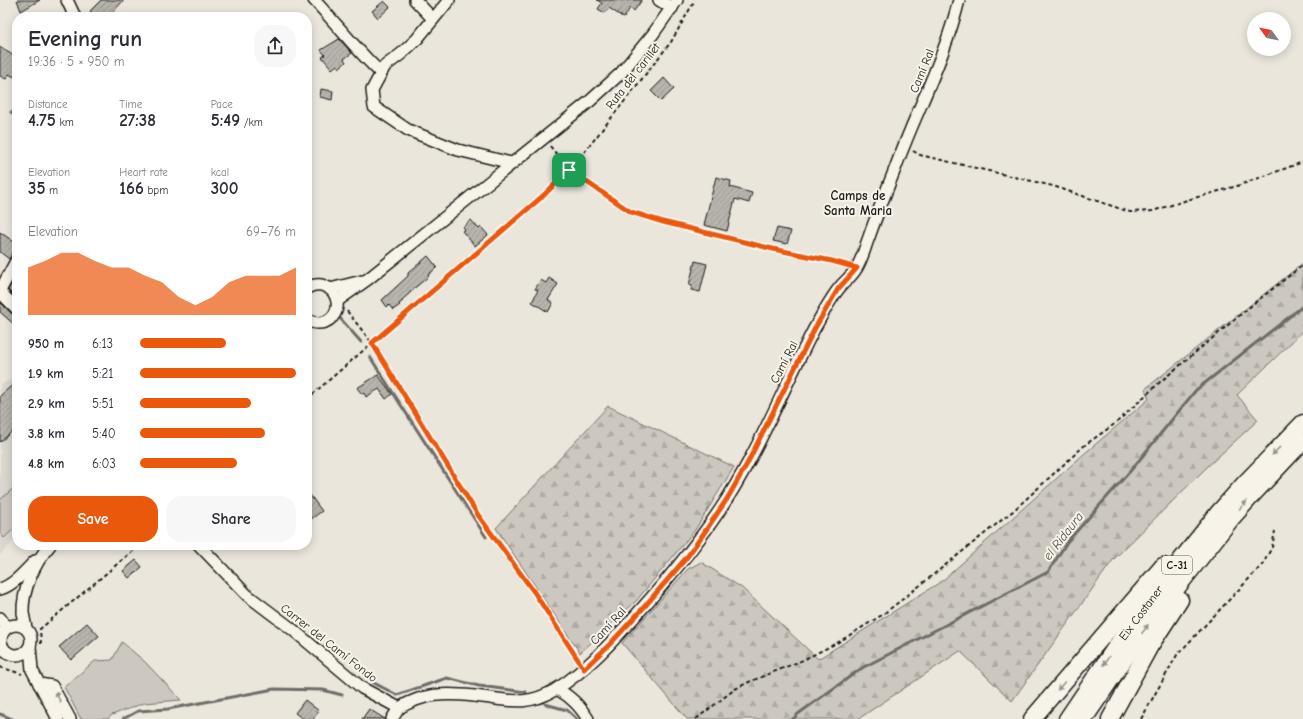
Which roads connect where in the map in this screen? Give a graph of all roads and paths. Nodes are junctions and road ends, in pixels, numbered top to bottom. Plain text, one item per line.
1 (67, 0) edge
2 (314, 0) edge
3 (415, 0) edge
4 (449, 0) edge
5 (659, 0) edge
6 (696, 0) edge
7 (959, 0) edge
8 (674, 4) edge
9 (73, 12) edge
10 (433, 19) junction
11 (381, 73) junction
12 (543, 138) junction
13 (903, 146) junction
14 (1303, 162) edge
15 (511, 164) junction
16 (569, 170) junction
17 (1303, 265) edge
18 (857, 268) junction
19 (12, 269) edge
20 (368, 279) junction
21 (312, 285) edge
22 (330, 288) junction
23 (0, 292) edge
24 (12, 304) edge
25 (337, 304) junction
26 (312, 324) edge
27 (372, 343) junction
28 (312, 395) edge
29 (1303, 423) edge
30 (1303, 441) edge
31 (1225, 516) junction
32 (1275, 531) dead end
33 (45, 550) edge
34 (45, 550) edge
35 (134, 550) edge
36 (204, 550) edge
37 (0, 589) edge
38 (24, 601) junction
39 (0, 618) edge
40 (26, 628) junction
41 (40, 629) dead end
42 (6, 632) edge
43 (30, 646) junction
44 (8, 654) edge
45 (0, 667) edge
46 (584, 669) junction
47 (32, 670) junction
48 (39, 684) junction
49 (557, 688) junction
50 (399, 708) junction
51 (58, 719) edge
52 (70, 719) edge
53 (392, 719) edge
54 (588, 719) edge
55 (696, 719) edge
56 (1032, 719) edge
57 (1067, 719) edge
58 (1084, 719) edge
59 (1110, 719) edge
60 (1141, 719) edge

1 - 9 street
2 - 11 street
3 - 10 street
4 - 10 street
5 - 8 street
6 - 16 path, Ruta del carillet
7 - 13 street, Camí Ral
8 - 12 street
10 - 11 street
11 - 15 street
12 - 15 street
12 - 16 path
13 - 14 path
13 - 18 street, Camí Ral
15 - 20 street
16 - 18 path
16 - 27 path, Ruta del carillet
17 - 55 path
18 - 46 street, Camí Ral
19 - 23 street
20 - 22 street
20 - 25 street
21 - 22 street
22 - 25 street
23 - 24 street
25 - 26 street
25 - 27 path
27 - 28 path, Ruta del carillet
27 - 46 path
29 -> 31 highway, Eix Costaner / C-31
31 -> 30 highway, Eix Costaner / C-31
31 -> 56 highway
31 -> 57 highway, Eix Costaner / C-31
58 -> 31 highway, Eix Costaner / C-31
31 - 59 highway
32 - 60 path
33 - 37 street
34 - 38 street
35 - 41 path
36 - 50 street, Carrer del Camí Fondo
38 - 40 street
38 - 42 street
39 - 42 street
40 - 42 street
40 - 43 street
42 - 44 street
43 - 44 street
43 - 47 street
44 - 47 street
45 - 47 path
46 - 49 street, Camí Ral
47 - 48 street
48 - 51 street
52 -> 48 street
49 - 50 street
49 - 54 street
50 - 53 street

